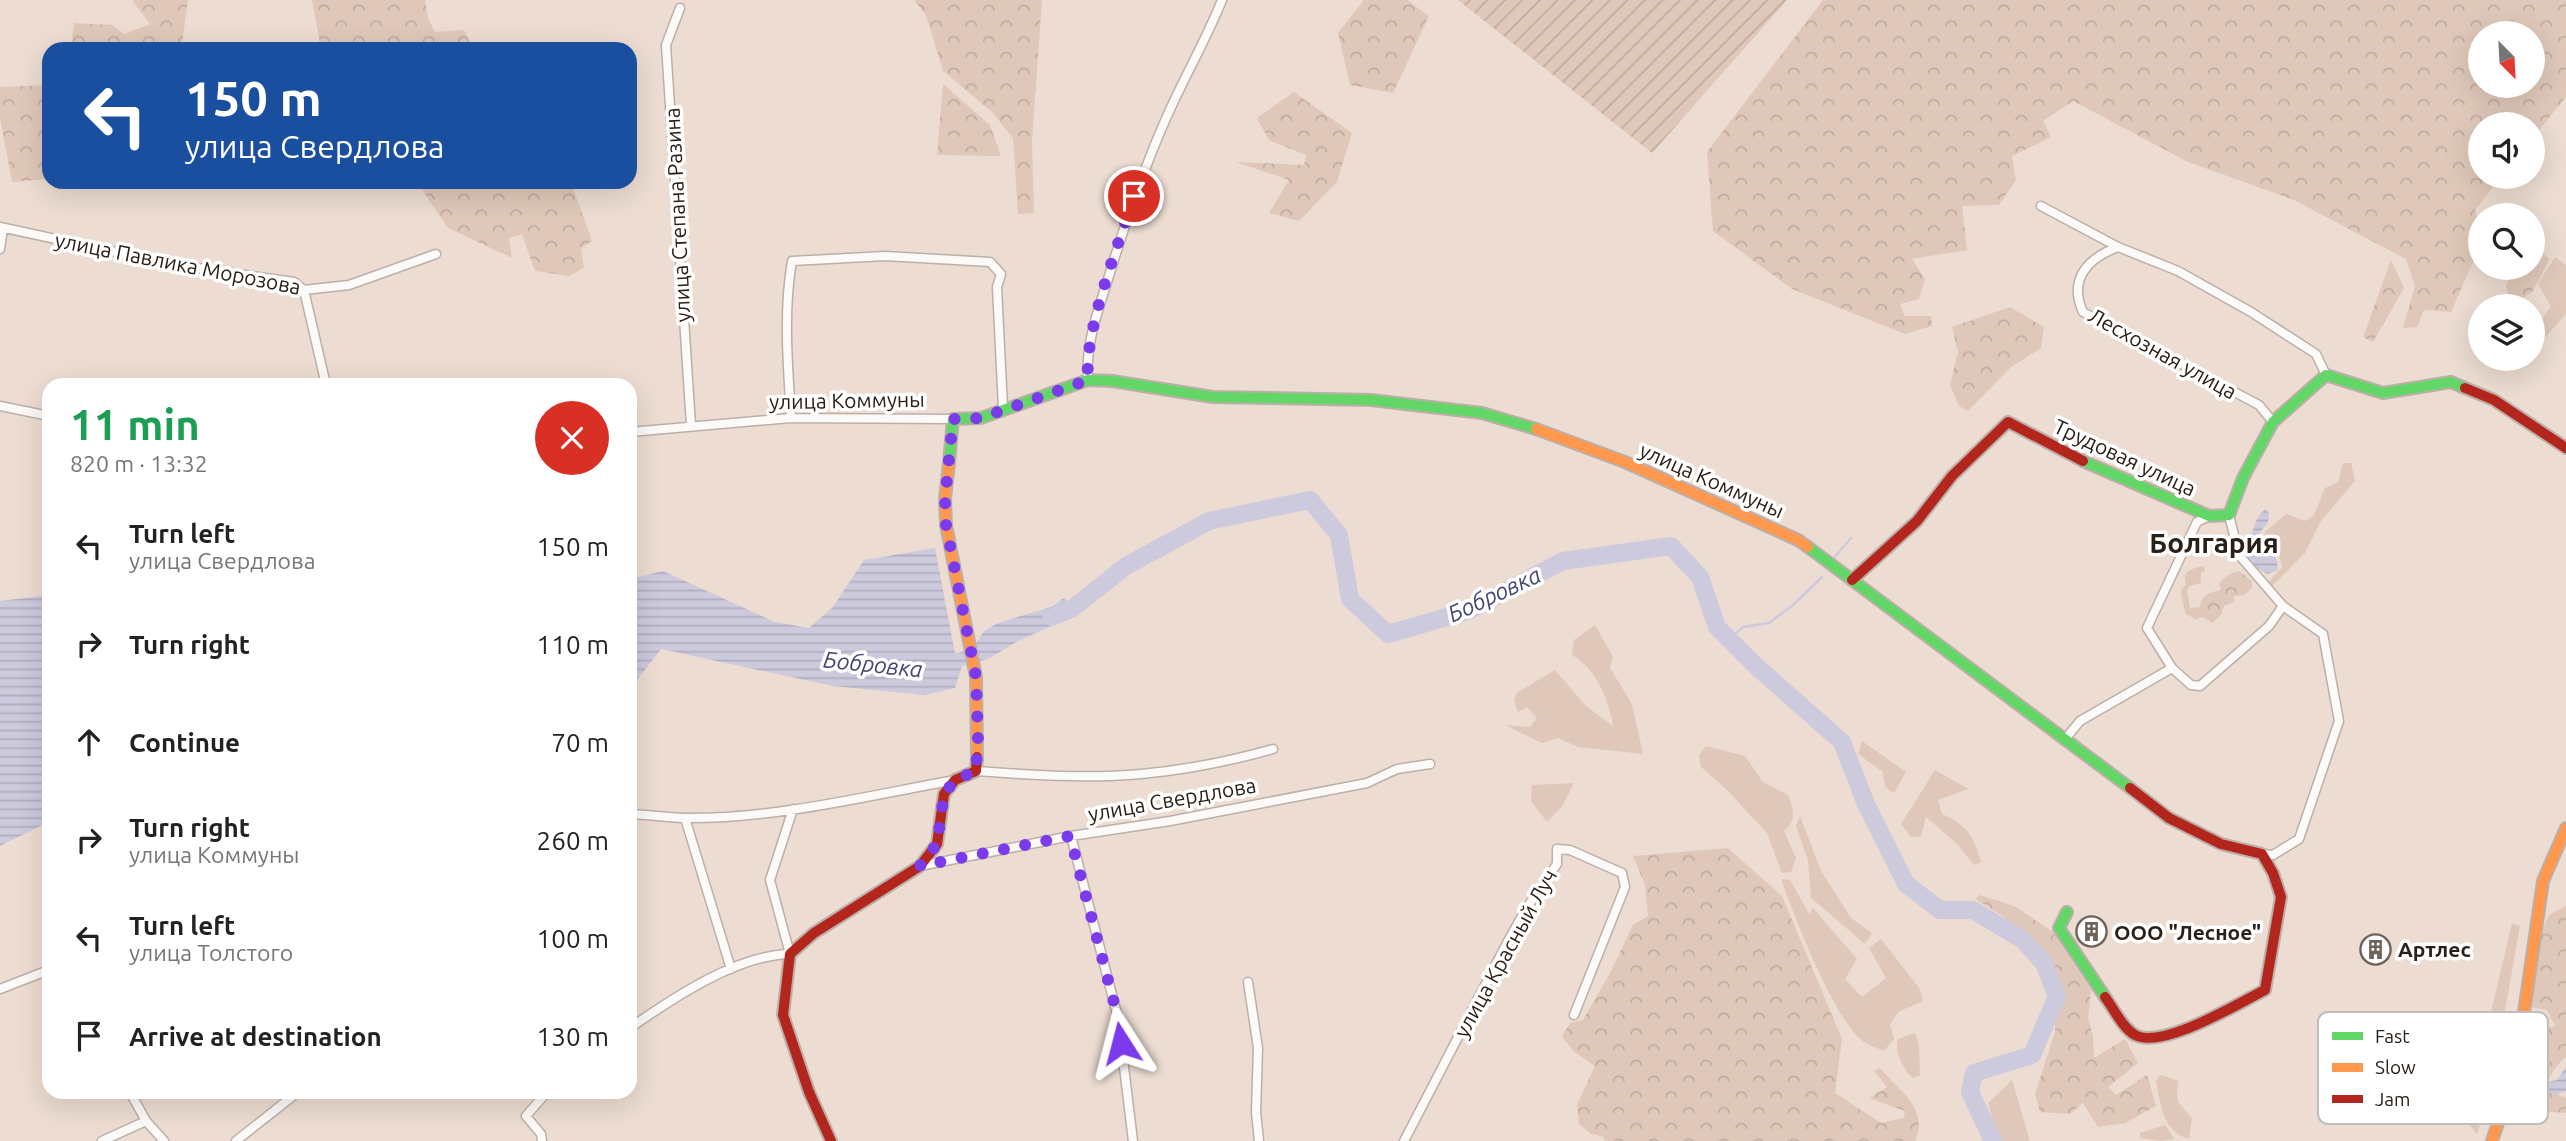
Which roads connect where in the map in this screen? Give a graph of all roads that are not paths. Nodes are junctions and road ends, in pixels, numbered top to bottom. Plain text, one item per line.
1 (1222, 0) edge
2 (680, 8) dead end
3 (2041, 206) dead end
4 (2, 228) edge
5 (2118, 247) junction
6 (0, 249) edge
7 (436, 254) dead end
8 (304, 290) junction
9 (2326, 375) junction
10 (324, 378) edge
11 (1088, 380) junction
12 (0, 406) edge
13 (1003, 408) junction
14 (42, 415) edge
15 (791, 418) junction
16 (953, 419) junction
17 (2273, 422) junction
18 (691, 425) junction
19 (637, 431) edge
20 (2566, 447) edge
21 (2229, 515) junction
22 (2209, 516) junction
23 (1853, 580) junction
24 (2283, 606) junction
25 (2172, 668) junction
26 (2066, 738) junction
27 (1273, 749) dead end
28 (1430, 764) dead end
29 (976, 771) junction
30 (955, 780) junction
31 (793, 809) junction
32 (637, 815) edge
33 (685, 818) junction
34 (2566, 828) edge
35 (1070, 836) junction
36 (2262, 854) junction
37 (920, 866) junction
38 (2067, 912) dead end
39 (790, 954) junction
40 (731, 969) junction
41 (42, 973) edge
42 (1248, 982) dead end
43 (0, 989) edge
44 (2524, 1012) edge
45 (1574, 1015) dead end
46 (637, 1023) edge
47 (134, 1099) edge
48 (289, 1099) edge
49 (541, 1099) edge
50 (146, 1121) junction
51 (2497, 1124) edge
52 (102, 1141) edge
53 (164, 1141) edge
54 (236, 1141) edge
55 (542, 1141) edge
56 (831, 1141) edge
57 (1133, 1141) edge
58 (1259, 1141) edge
59 (1404, 1141) edge
60 (2492, 1141) edge

1 - 11 street
2 - 18 street, улица Степана Разина
3 - 5 street
4 - 6 street
4 - 8 street, улица Павлика Морозова
5 - 9 street
5 - 17 street, Лесхозная улица
7 - 8 street, улица Павлика Морозова
8 - 10 street
9 - 17 street
9 - 20 street
11 - 13 street, улица Коммуны
11 - 23 street, улица Коммуны
12 - 14 street
13 - 15 street
13 - 16 street, улица Коммуны
15 - 16 street, улица Коммуны
15 - 18 street, улица Коммуны
16 - 29 street
17 - 21 street
18 - 19 street, улица Коммуны
21 - 22 street, Трудовая улица
21 - 24 street
22 - 23 street, Трудовая улица
22 - 25 street
23 - 26 street, улица Коммуны
24 - 25 street
24 - 36 street
25 - 26 street
26 - 36 street, улица Коммуны
27 - 29 street
28 - 35 street, улица Свердлова
29 - 30 street
30 - 31 street
30 - 37 street
31 - 33 street
31 - 39 street
32 - 33 street
33 - 40 street
34 - 44 street
35 - 37 street, улица Свердлова
35 - 57 street
36 - 38 street
37 - 39 street, улица Свердлова
39 - 40 street, улица Свердлова
39 - 56 street
40 - 46 street, улица Свердлова
41 - 43 street
42 - 58 street
45 - 59 street, улица Красный Луч
47 - 50 street
48 - 54 street
49 - 55 street
50 - 52 street
50 - 53 street
51 - 60 street

